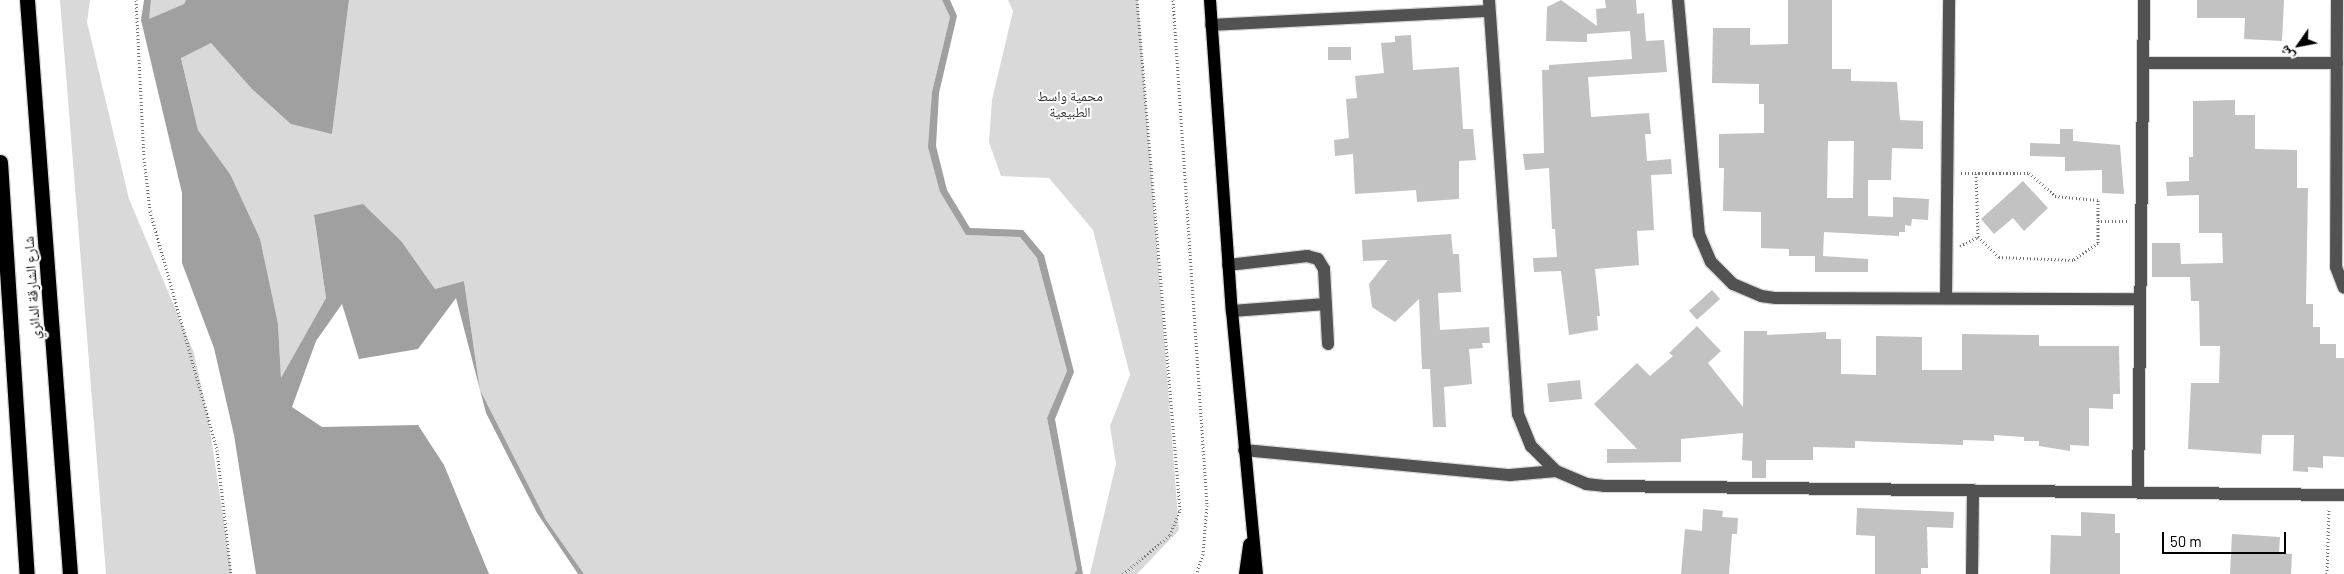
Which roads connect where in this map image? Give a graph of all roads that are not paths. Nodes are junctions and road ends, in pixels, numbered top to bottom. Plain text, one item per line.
1 (27, 0) edge
2 (1210, 0) edge
3 (1678, 0) edge
4 (1949, 0) edge
5 (2144, 0) edge
6 (2337, 0) edge
7 (1489, 5) edge
8 (1211, 25) junction
9 (2144, 63) junction
10 (2337, 63) junction
11 (0, 162) edge
12 (1228, 266) junction
13 (2344, 288) edge
14 (1946, 298) junction
15 (2140, 299) junction
16 (1326, 304) junction
17 (1232, 311) junction
18 (1328, 344) dead end
19 (1244, 450) junction
20 (1556, 471) junction
21 (1973, 490) junction
22 (2138, 492) junction
23 (2344, 496) edge
24 (1251, 532) junction
25 (27, 574) edge
26 (70, 574) edge
27 (1245, 574) edge
28 (1258, 574) edge
29 (1972, 574) edge

1 - 26 highway, شارع الشارقة الدائري
2 - 8 main road
3 - 14 street
4 - 14 street
5 - 9 street
6 - 10 street
7 - 8 street
7 - 20 street
8 - 12 main road
9 - 10 street
9 - 15 street
10 - 13 street
11 - 25 highway, شارع الشارقة الدائري
12 - 16 street
12 - 17 main road
14 - 15 street
15 - 22 street
16 - 17 street
16 - 18 street
17 - 19 main road
19 - 20 street
19 - 24 main road
20 - 21 street
21 - 22 street
21 - 29 street
22 - 23 street
24 - 27 main road
24 - 28 main road

